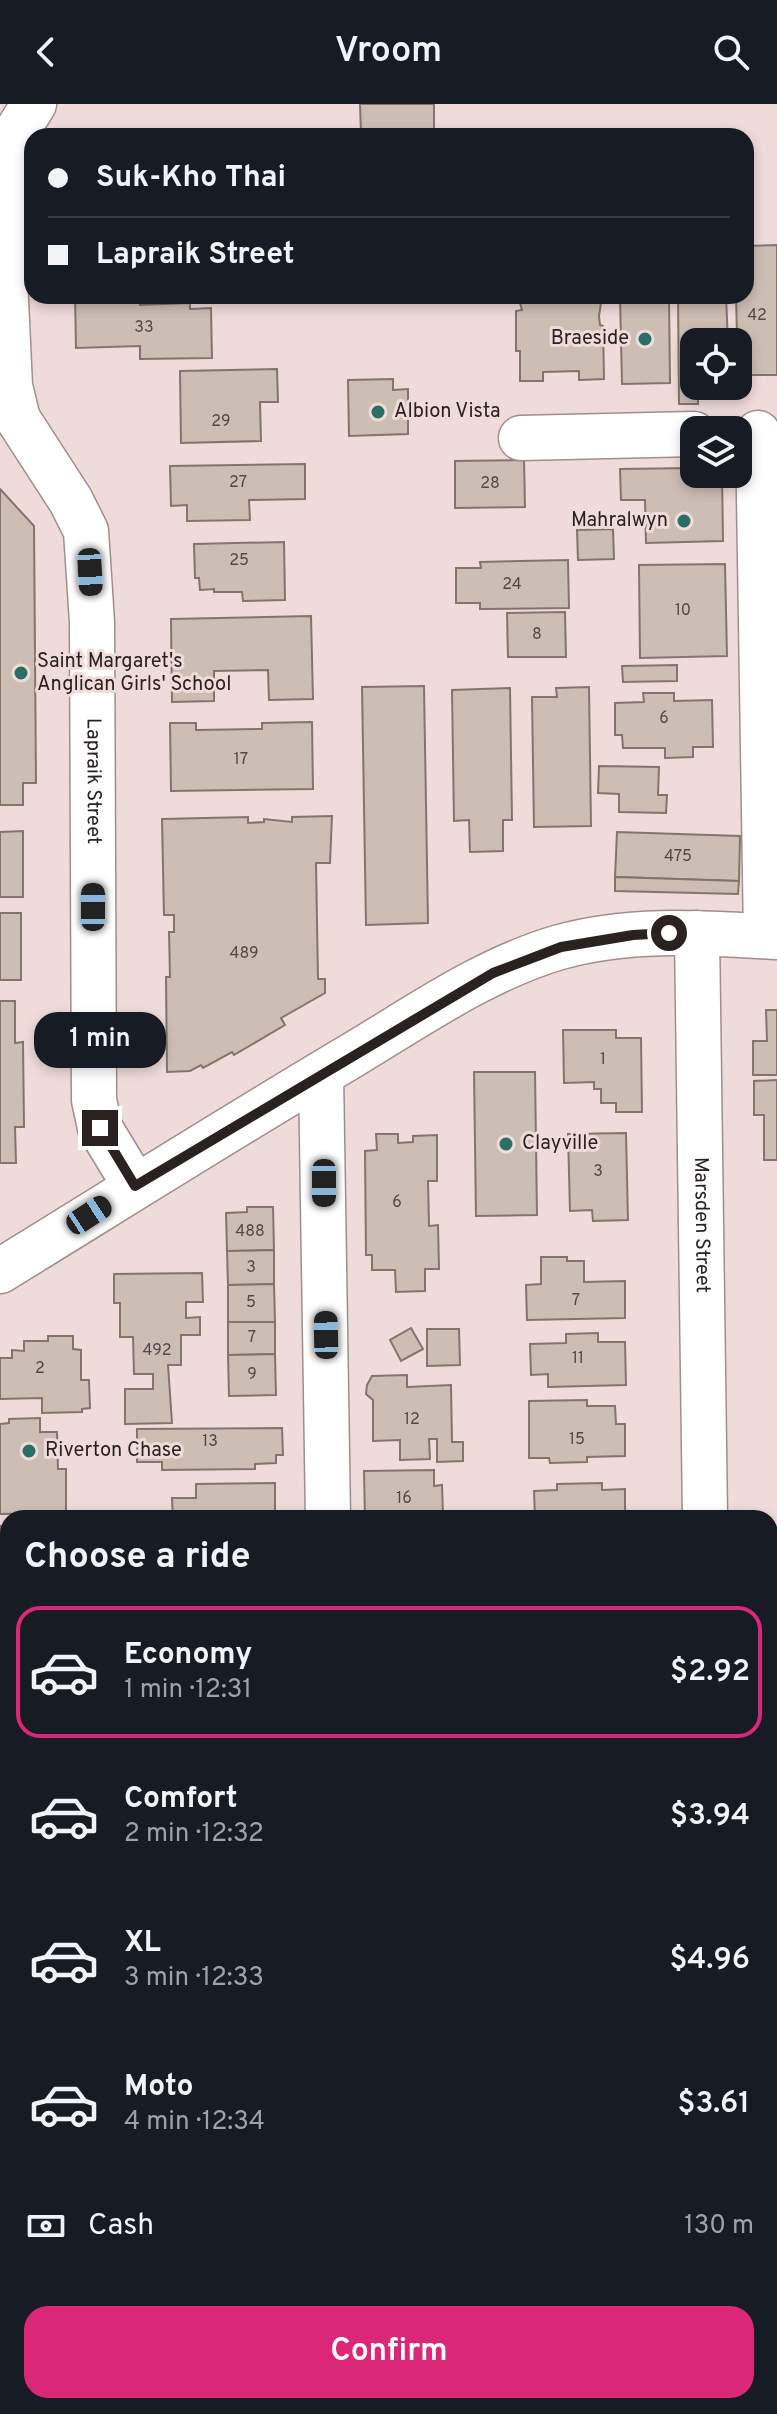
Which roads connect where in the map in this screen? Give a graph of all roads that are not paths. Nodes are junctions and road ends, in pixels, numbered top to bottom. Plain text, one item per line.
1 (34, 104) edge
2 (4, 361) edge
3 (758, 433) edge
4 (680, 434) edge
5 (521, 438) dead end
6 (697, 933) junction
7 (772, 937) edge
8 (321, 1074) junction
9 (135, 1186) junction
10 (0, 1271) edge
11 (328, 1510) edge
12 (705, 1510) edge

1 - 2 main road, Lapraik Street
2 - 9 main road, Lapraik Street
3 - 7 main road
4 - 5 main road
6 - 7 main road
6 - 8 main road
6 - 12 main road, Marsden Street
8 - 9 main road
8 - 11 main road
9 - 10 main road

